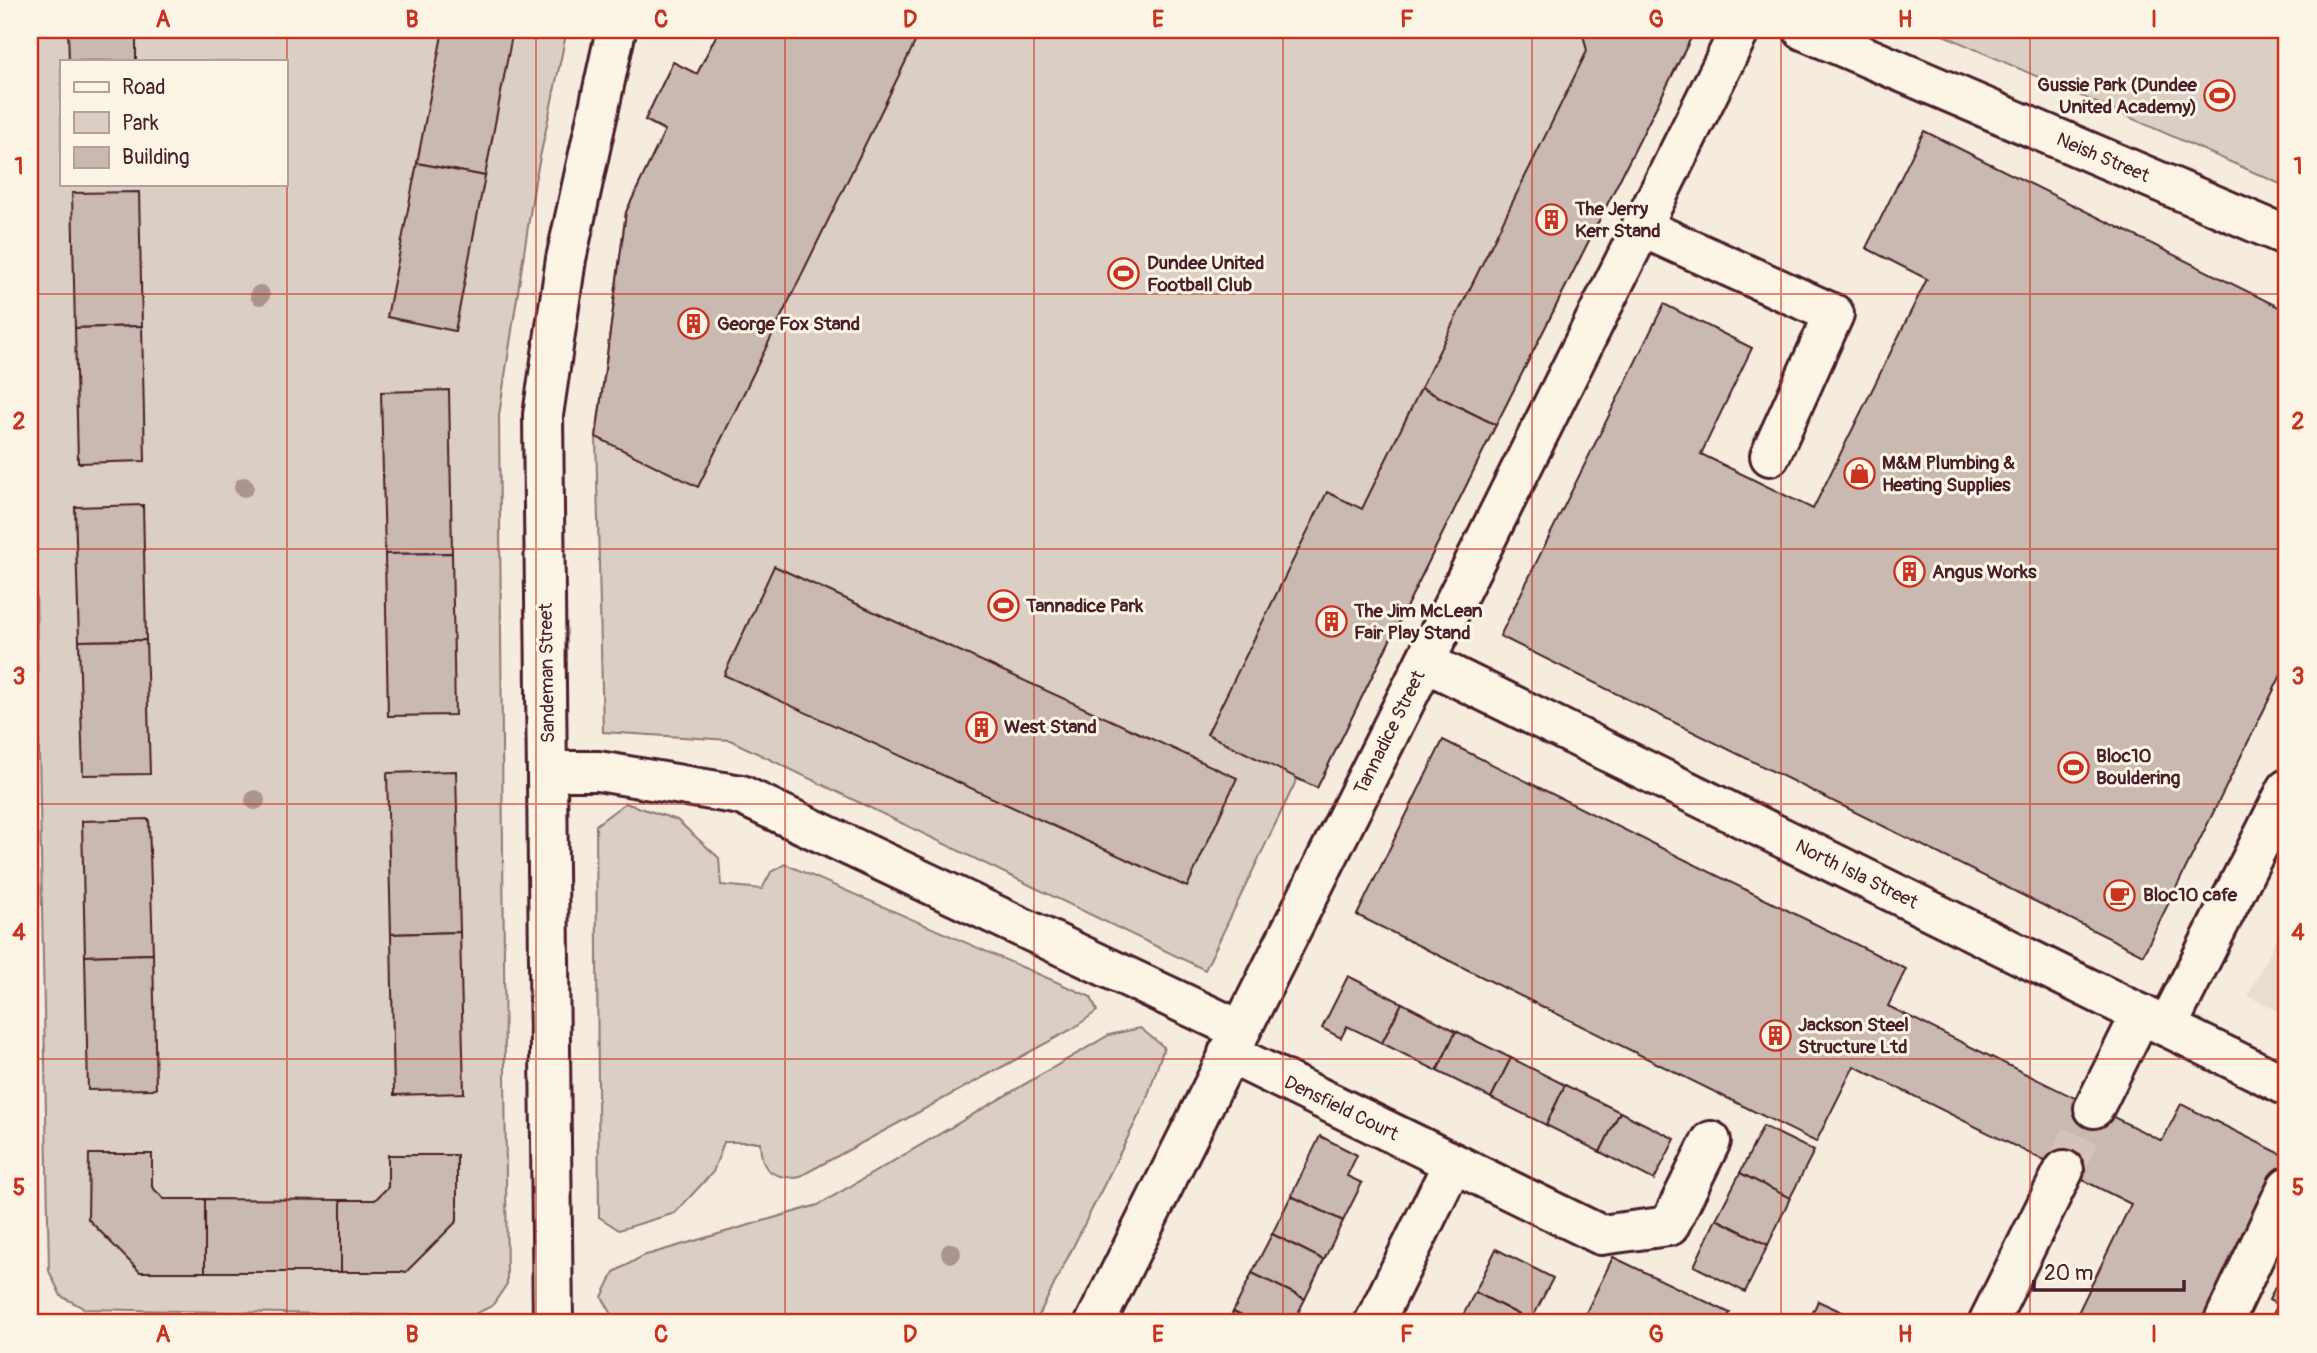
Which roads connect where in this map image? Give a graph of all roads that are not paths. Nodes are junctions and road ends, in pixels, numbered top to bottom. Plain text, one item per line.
1 (616, 30) edge
2 (1740, 30) edge
3 (1803, 30) edge
4 (1641, 228) junction
5 (2287, 236) edge
6 (1770, 456) dead end
7 (1425, 662) junction
8 (548, 771) junction
9 (2287, 789) edge
10 (2154, 1021) junction
11 (1234, 1042) junction
12 (2287, 1086) edge
13 (2094, 1108) tunnel mouth
14 (1711, 1141) dead end
15 (1453, 1163) junction
16 (2064, 1170) tunnel mouth
17 (2287, 1187) edge
18 (553, 1323) edge
19 (1095, 1323) edge
20 (1374, 1323) edge
21 (1988, 1323) edge
22 (2223, 1323) edge

1 - 8 street, Sandeman Street
2 - 4 street, Tannadice Street
3 - 5 street, Neish Street
4 - 6 street
4 - 7 street, Tannadice Street
7 - 10 street, North Isla Street
7 - 11 street, Tannadice Street
8 - 11 street, Densfield Court
8 - 18 street, Sandeman Street
9 - 10 street
10 - 12 street, North Isla Street
10 - 13 street
11 - 15 street, Densfield Court
11 - 19 street, Tannadice Street
14 - 15 street, Densfield Court
15 - 20 street
16 - 21 street
17 - 22 street

